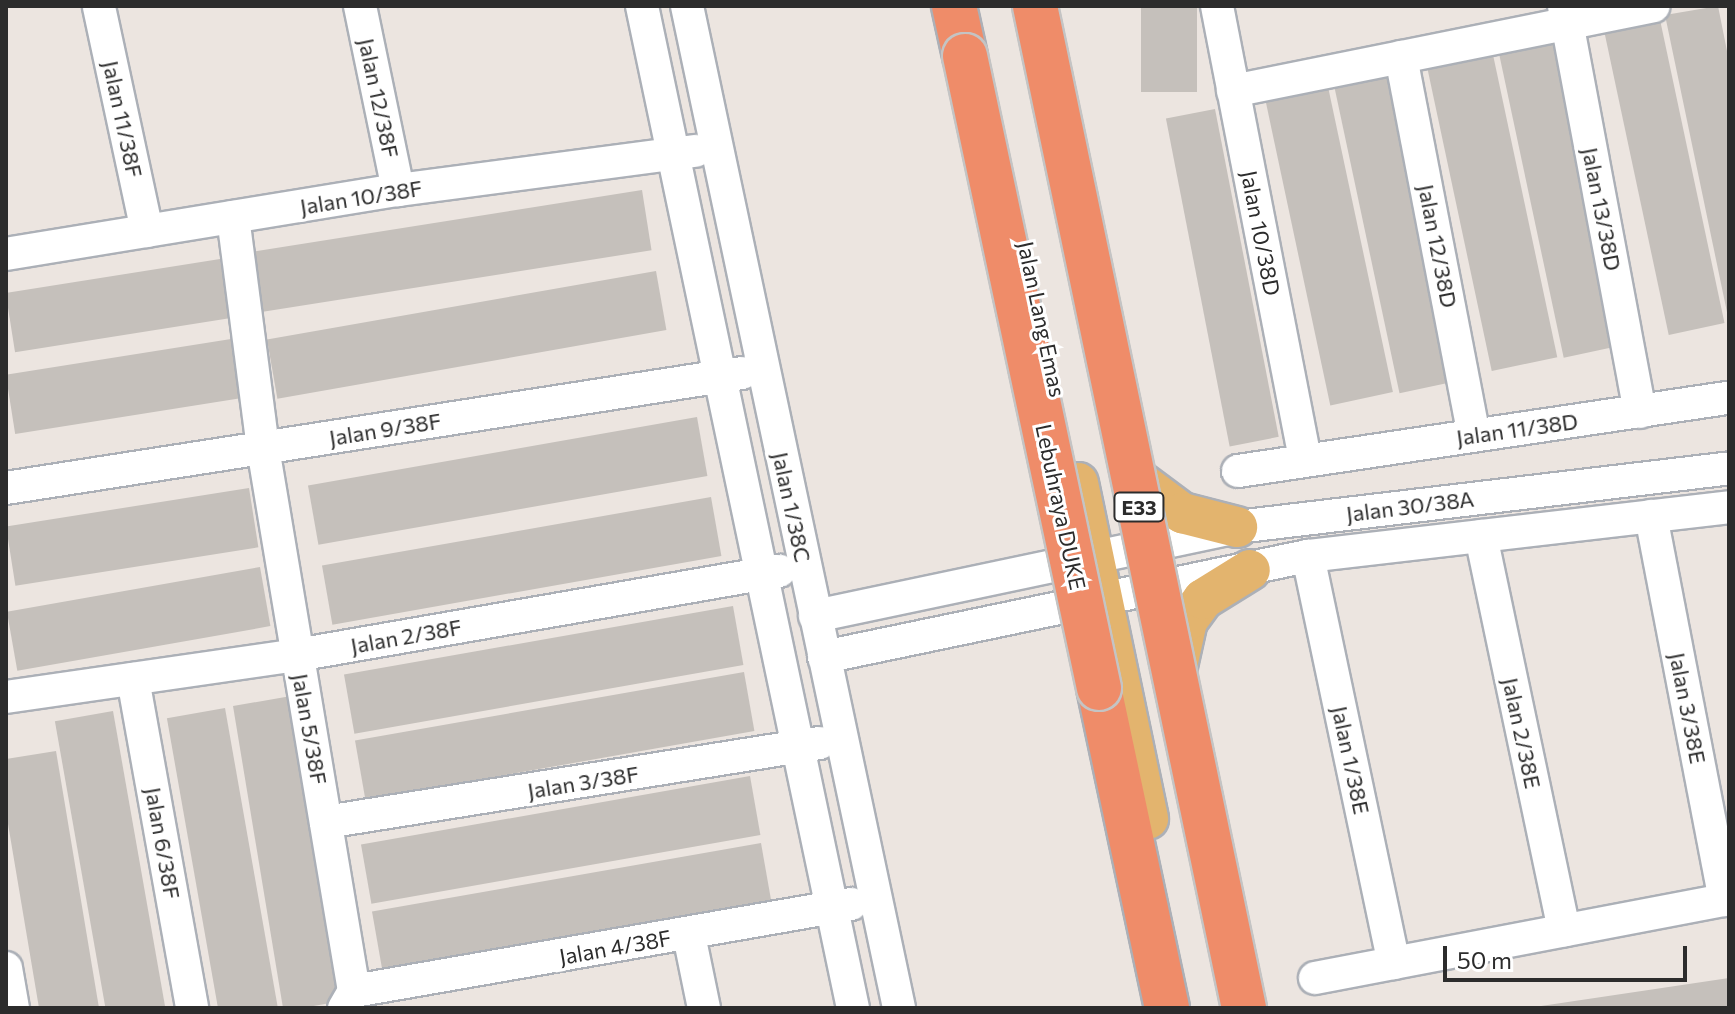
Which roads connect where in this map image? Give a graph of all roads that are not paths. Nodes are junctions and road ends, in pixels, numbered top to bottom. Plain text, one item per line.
1 (360, 6) edge
2 (642, 6) edge
3 (687, 6) edge
4 (954, 6) edge
5 (975, 6) edge
6 (1035, 6) edge
7 (1044, 6) edge
8 (1217, 6) edge
9 (1653, 6) edge
10 (99, 7) edge
11 (1566, 15) edge
12 (1401, 57) junction
13 (1233, 91) junction
14 (717, 146) junction
15 (675, 155) junction
16 (398, 190) junction
17 (233, 217) junction
18 (147, 231) junction
19 (6, 254) edge
20 (764, 369) junction
21 (722, 378) junction
22 (1729, 398) edge
23 (1640, 412) junction
24 (1474, 435) junction
25 (263, 448) junction
26 (1305, 459) junction
27 (1729, 468) edge
28 (1238, 471) dead end
29 (1135, 478) junction
30 (6, 488) edge
31 (1729, 507) edge
32 (1651, 516) junction
33 (1237, 527) junction
34 (1481, 536) junction
35 (1148, 546) junction
36 (1308, 556) junction
37 (1094, 557) junction
38 (804, 566) junction
39 (1250, 570) junction
40 (762, 574) junction
41 (1157, 592) junction
42 (1104, 601) junction
43 (815, 616) junction
44 (297, 655) junction
45 (824, 657) junction
46 (1175, 675) junction
47 (133, 679) junction
48 (6, 697) edge
49 (840, 738) junction
50 (798, 748) junction
51 (326, 822) junction
52 (876, 898) junction
53 (1727, 899) edge
54 (832, 908) junction
55 (1564, 930) junction
56 (689, 935) junction
57 (1394, 963) junction
58 (6, 968) edge
59 (1315, 978) dead end
60 (349, 1000) edge
61 (13, 1008) edge
62 (192, 1008) edge
63 (704, 1008) edge
64 (853, 1008) edge
65 (899, 1008) edge
66 (1167, 1008) edge
67 (1184, 1008) edge
68 (1246, 1008) edge

1 - 16 street, Jalan 12/38F
2 - 15 street, Jalan 1/38C
3 - 14 street, Jalan 1/38C
4 - 66 highway, Lebuhraya DUKE, bridge
5 - 37 main road, Jalan Lang Emas
6 - 68 highway, E33, bridge
7 - 29 main road
8 - 13 street, Jalan 10/38D
9 - 11 street
10 - 18 street, Jalan 11/38F
11 - 12 street
11 - 23 street, Jalan 13/38D
12 - 13 street
12 - 24 street, Jalan 12/38D
13 - 26 street, Jalan 10/38D
14 - 15 street, Jalan 10/38F
14 - 20 street, Jalan 1/38C
15 - 16 street, Jalan 10/38F
15 - 21 street, Jalan 1/38C
16 - 17 street, Jalan 10/38F
17 - 18 street, Jalan 10/38F
17 - 25 street, Jalan 5/38F
18 - 19 street, Jalan 10/38F
20 - 21 street, Jalan 9/38F
20 - 38 street, Jalan 1/38C
21 - 25 street, Jalan 9/38F
21 - 40 street, Jalan 1/38C
22 - 23 street, Jalan 11/38D
23 - 24 street, Jalan 11/38D
24 - 26 street, Jalan 11/38D
25 - 30 street, Jalan 9/38F
25 - 44 street, Jalan 5/38F
26 - 28 street, Jalan 11/38D
27 - 33 street, Jalan 30/38A
29 - 33 main road
29 - 35 main road
31 - 32 street, Jalan 30/38A
32 - 34 street, Jalan 30/38A
32 - 53 street, Jalan 3/38E
33 - 35 street, Jalan 30/38A
34 - 36 street, Jalan 30/38A
34 - 55 street, Jalan 2/38E
35 - 37 street, Jalan 30/38A
35 - 41 main road
36 - 39 street, Jalan 30/38A
36 - 57 street, Jalan 1/38E
37 - 42 main road, Jalan Lang Emas
37 - 43 street, Jalan 30/38A
38 - 40 street, Jalan 2/38F
38 - 43 street, Jalan 1/38C
39 - 41 street, Jalan 30/38A
39 - 46 main road
40 - 44 street, Jalan 2/38F
40 - 50 street, Jalan 1/38C
41 - 42 street, Jalan 30/38A
41 - 46 main road
42 - 45 street, Jalan 30/38A
42 - 67 main road, Jalan Lang Emas
43 - 45 street, Jalan 1/38C
44 - 47 street, Jalan 2/38F
44 - 51 street, Jalan 5/38F
45 - 49 street, Jalan 1/38C
46 - 68 main road
47 - 48 street, Jalan 2/38F
47 - 62 street, Jalan 6/38F
49 - 50 street, Jalan 3/38F
49 - 52 street, Jalan 1/38C
50 - 51 street, Jalan 3/38F
50 - 54 street, Jalan 1/38C
51 - 60 street, Jalan 5/38F
52 - 54 street, Jalan 4/38F
52 - 65 street, Jalan 1/38C
53 - 55 street
54 - 56 street, Jalan 4/38F
54 - 64 street, Jalan 1/38C
55 - 57 street
56 - 60 street, Jalan 4/38F
56 - 63 street
57 - 59 street
58 - 61 street

